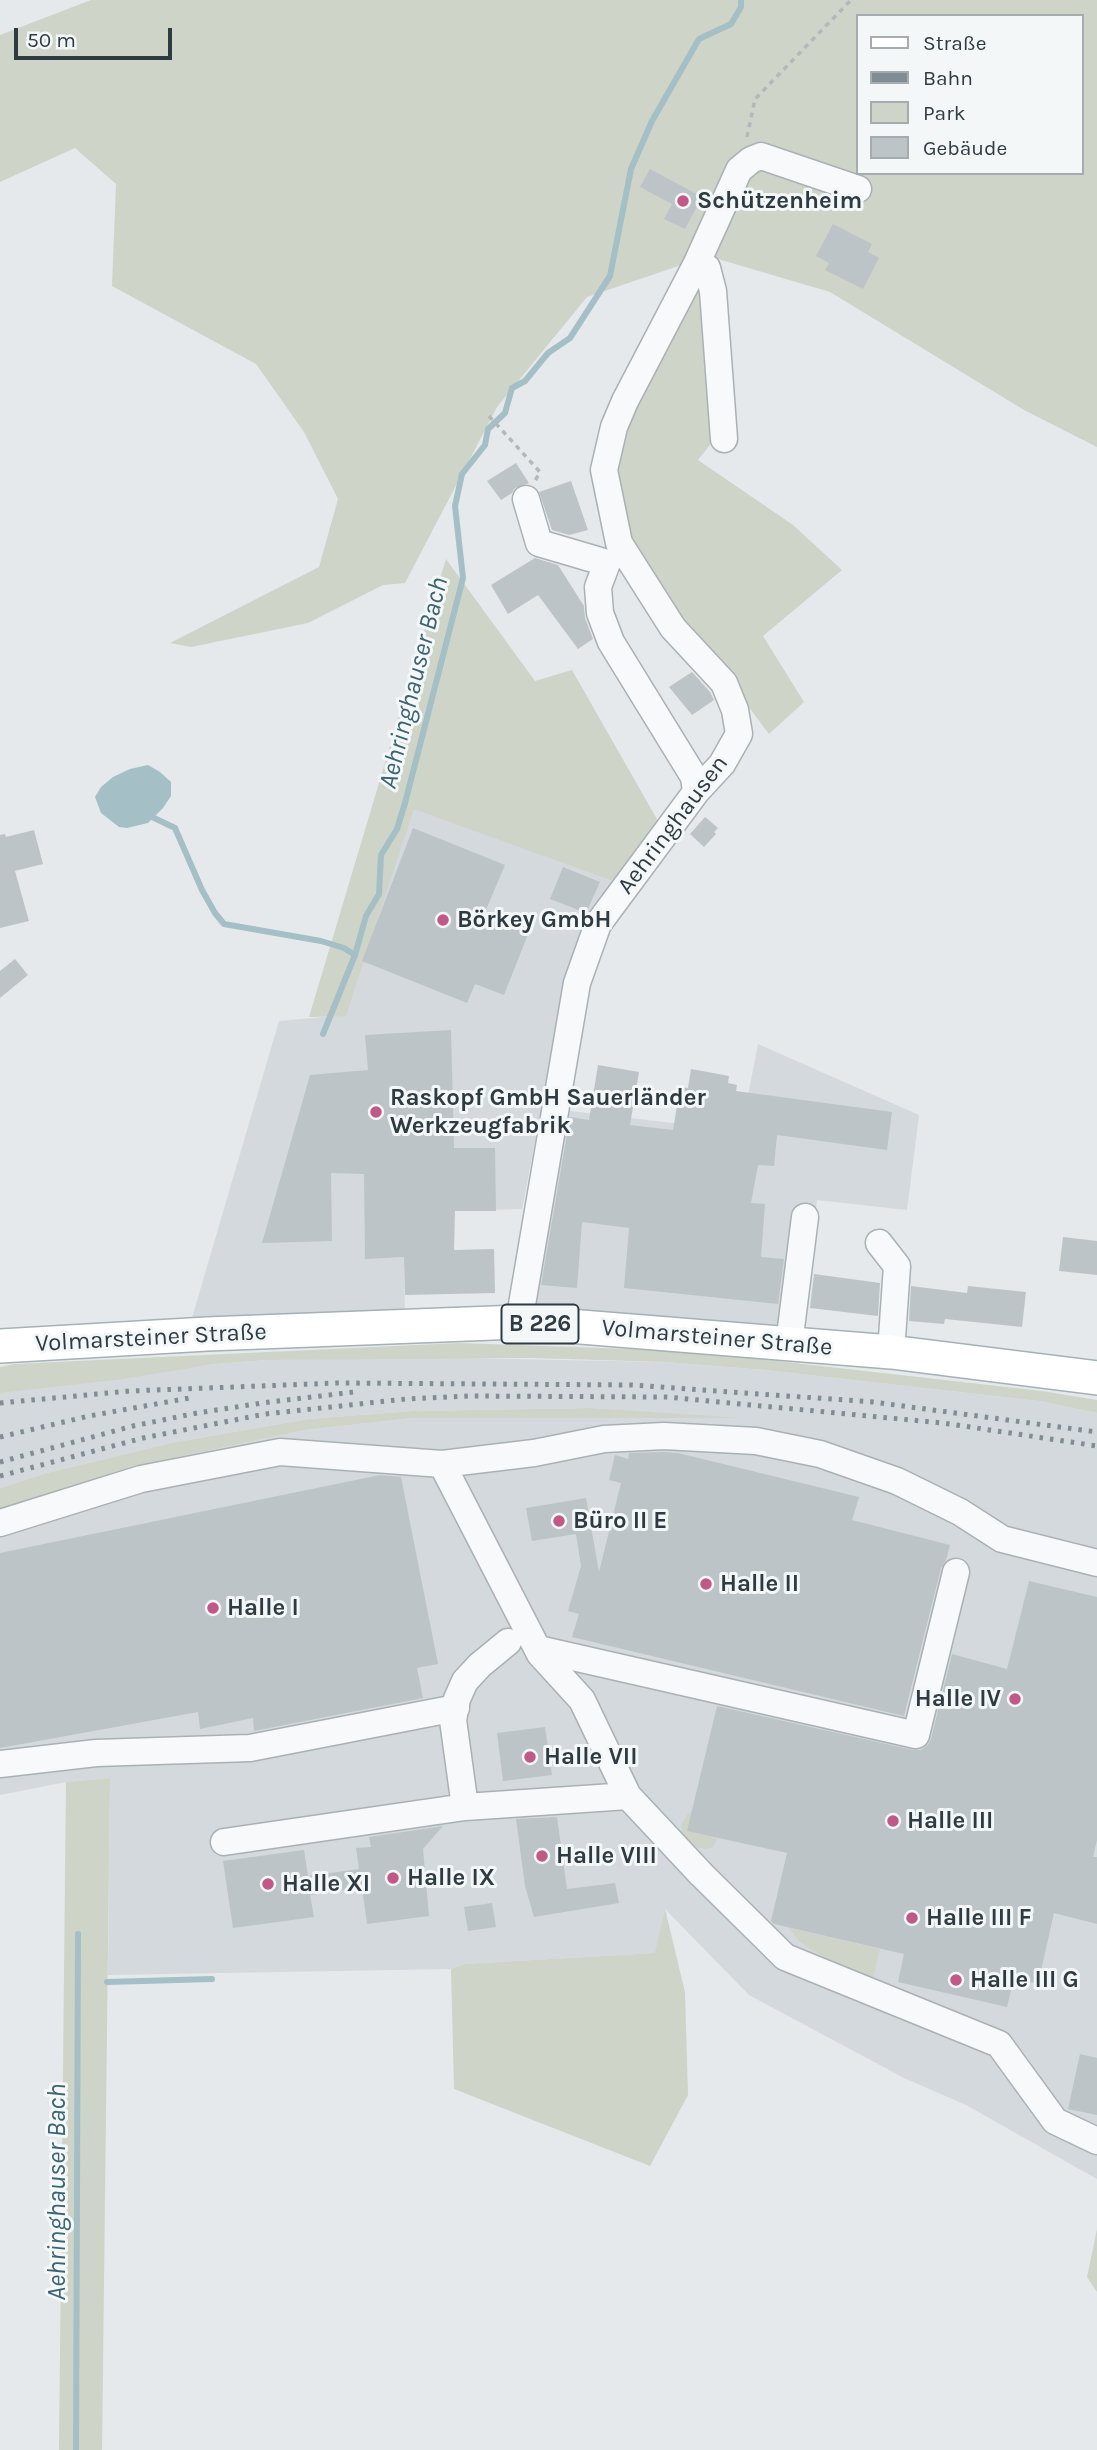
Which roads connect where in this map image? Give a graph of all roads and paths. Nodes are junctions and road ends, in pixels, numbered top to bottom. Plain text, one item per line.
1 (851, 0) edge
2 (739, 170) junction
3 (858, 189) dead end
4 (696, 265) junction
5 (489, 416) dead end
6 (724, 439) dead end
7 (526, 499) joint
8 (696, 792) junction
9 (805, 1217) dead end
10 (879, 1243) dead end
11 (520, 1322) junction
12 (789, 1344) junction
13 (0, 1346) edge
14 (891, 1352) junction
15 (1097, 1378) edge
16 (442, 1464) junction
17 (0, 1523) edge
18 (1097, 1563) edge
19 (956, 1573) dead end
20 (508, 1642) dead end
21 (538, 1649) junction
22 (456, 1708) junction
23 (0, 1764) edge
24 (628, 1796) junction
25 (465, 1807) junction
26 (224, 1842) dead end
27 (1097, 2141) edge

1 - 2 path
2 - 3 street
2 - 4 street, Aehringhausen
4 - 6 street
4 - 8 street, Aehringhausen
5 - 7 path
7 - 8 street
8 - 11 street, Aehringhausen
9 - 12 street
10 - 14 street
11 - 12 main road, Volmarsteiner Straße / B 226
11 - 13 main road, Volmarsteiner Straße / B 226
12 - 14 main road, Volmarsteiner Straße / B 226
14 - 15 main road, Volmarsteiner Straße / B 226
16 - 17 street
16 - 18 street
16 - 21 street
19 - 21 street
20 - 22 street
21 - 24 street
22 - 23 street
22 - 25 street
24 - 25 street
24 - 27 street
25 - 26 street

